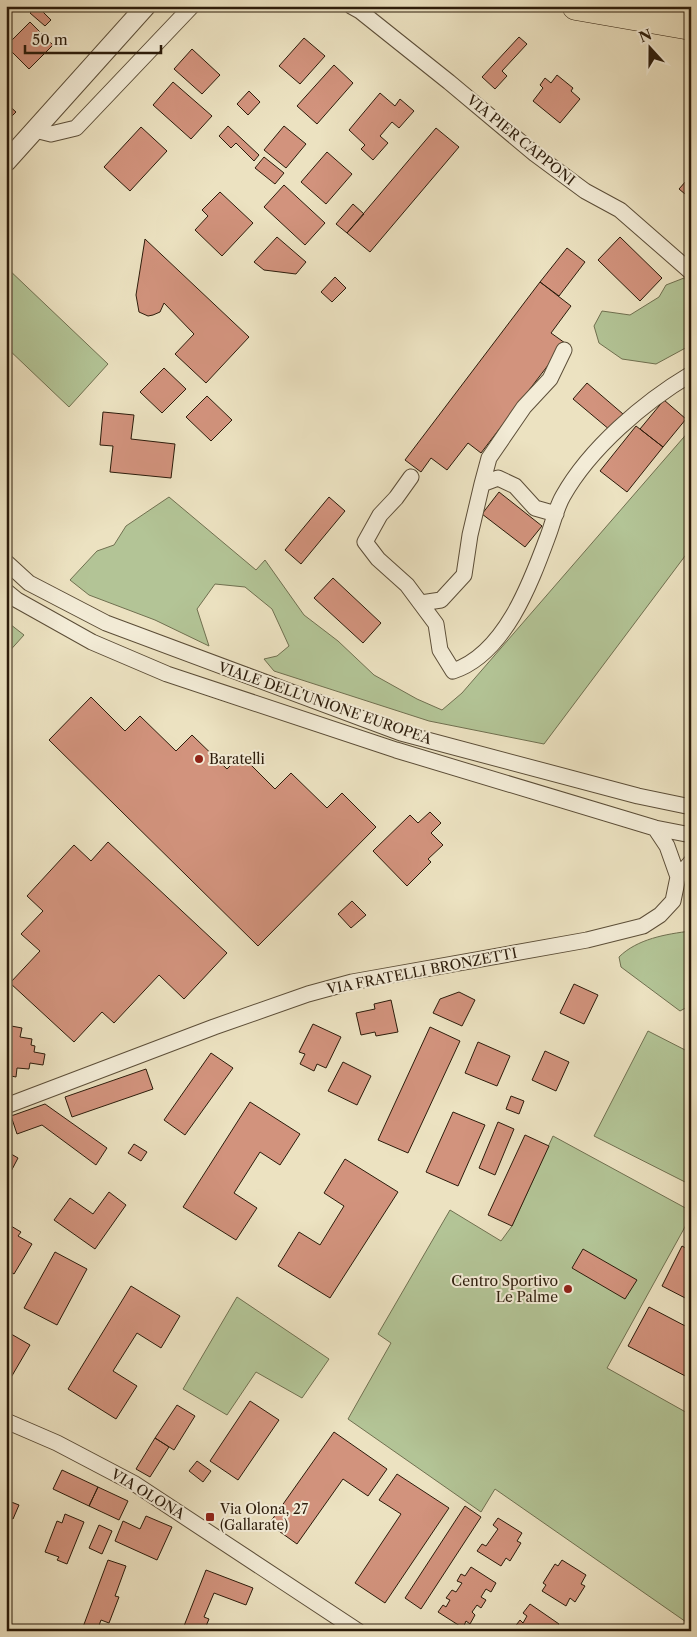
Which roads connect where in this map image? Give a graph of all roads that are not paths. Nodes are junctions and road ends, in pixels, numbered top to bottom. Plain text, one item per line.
1 (146, 6) edge
2 (192, 6) edge
3 (351, 6) edge
4 (576, 6) edge
5 (691, 26) edge
6 (35, 130) junction
7 (6, 162) edge
8 (691, 272) edge
9 (564, 350) dead end
10 (691, 374) edge
11 (411, 477) dead end
12 (482, 484) junction
13 (556, 514) junction
14 (6, 562) edge
15 (6, 591) edge
16 (421, 604) junction
17 (691, 807) edge
18 (656, 828) junction
19 (691, 836) edge
20 (691, 862) edge
21 (678, 877) junction
22 (6, 1106) edge
23 (6, 1421) edge
24 (358, 1631) edge

1 - 6 street
2 - 6 street
3 - 8 street, VIA PIER CAPPONI
4 - 5 highway
6 - 7 street
9 - 12 street
10 - 13 street
11 - 16 street
12 - 13 street
12 - 16 street
13 - 16 street
14 - 17 street, VIALE DELL'UNIONE EUROPEA
15 - 18 street, VIALE DELL'UNIONE EUROPEA
18 - 19 street, VIALE DELL'UNIONE EUROPEA
18 - 21 street
20 - 21 street, VIA FRATELLI BRONZETTI
21 - 22 street, VIA FRATELLI BRONZETTI
23 - 24 street, VIA OLONA

